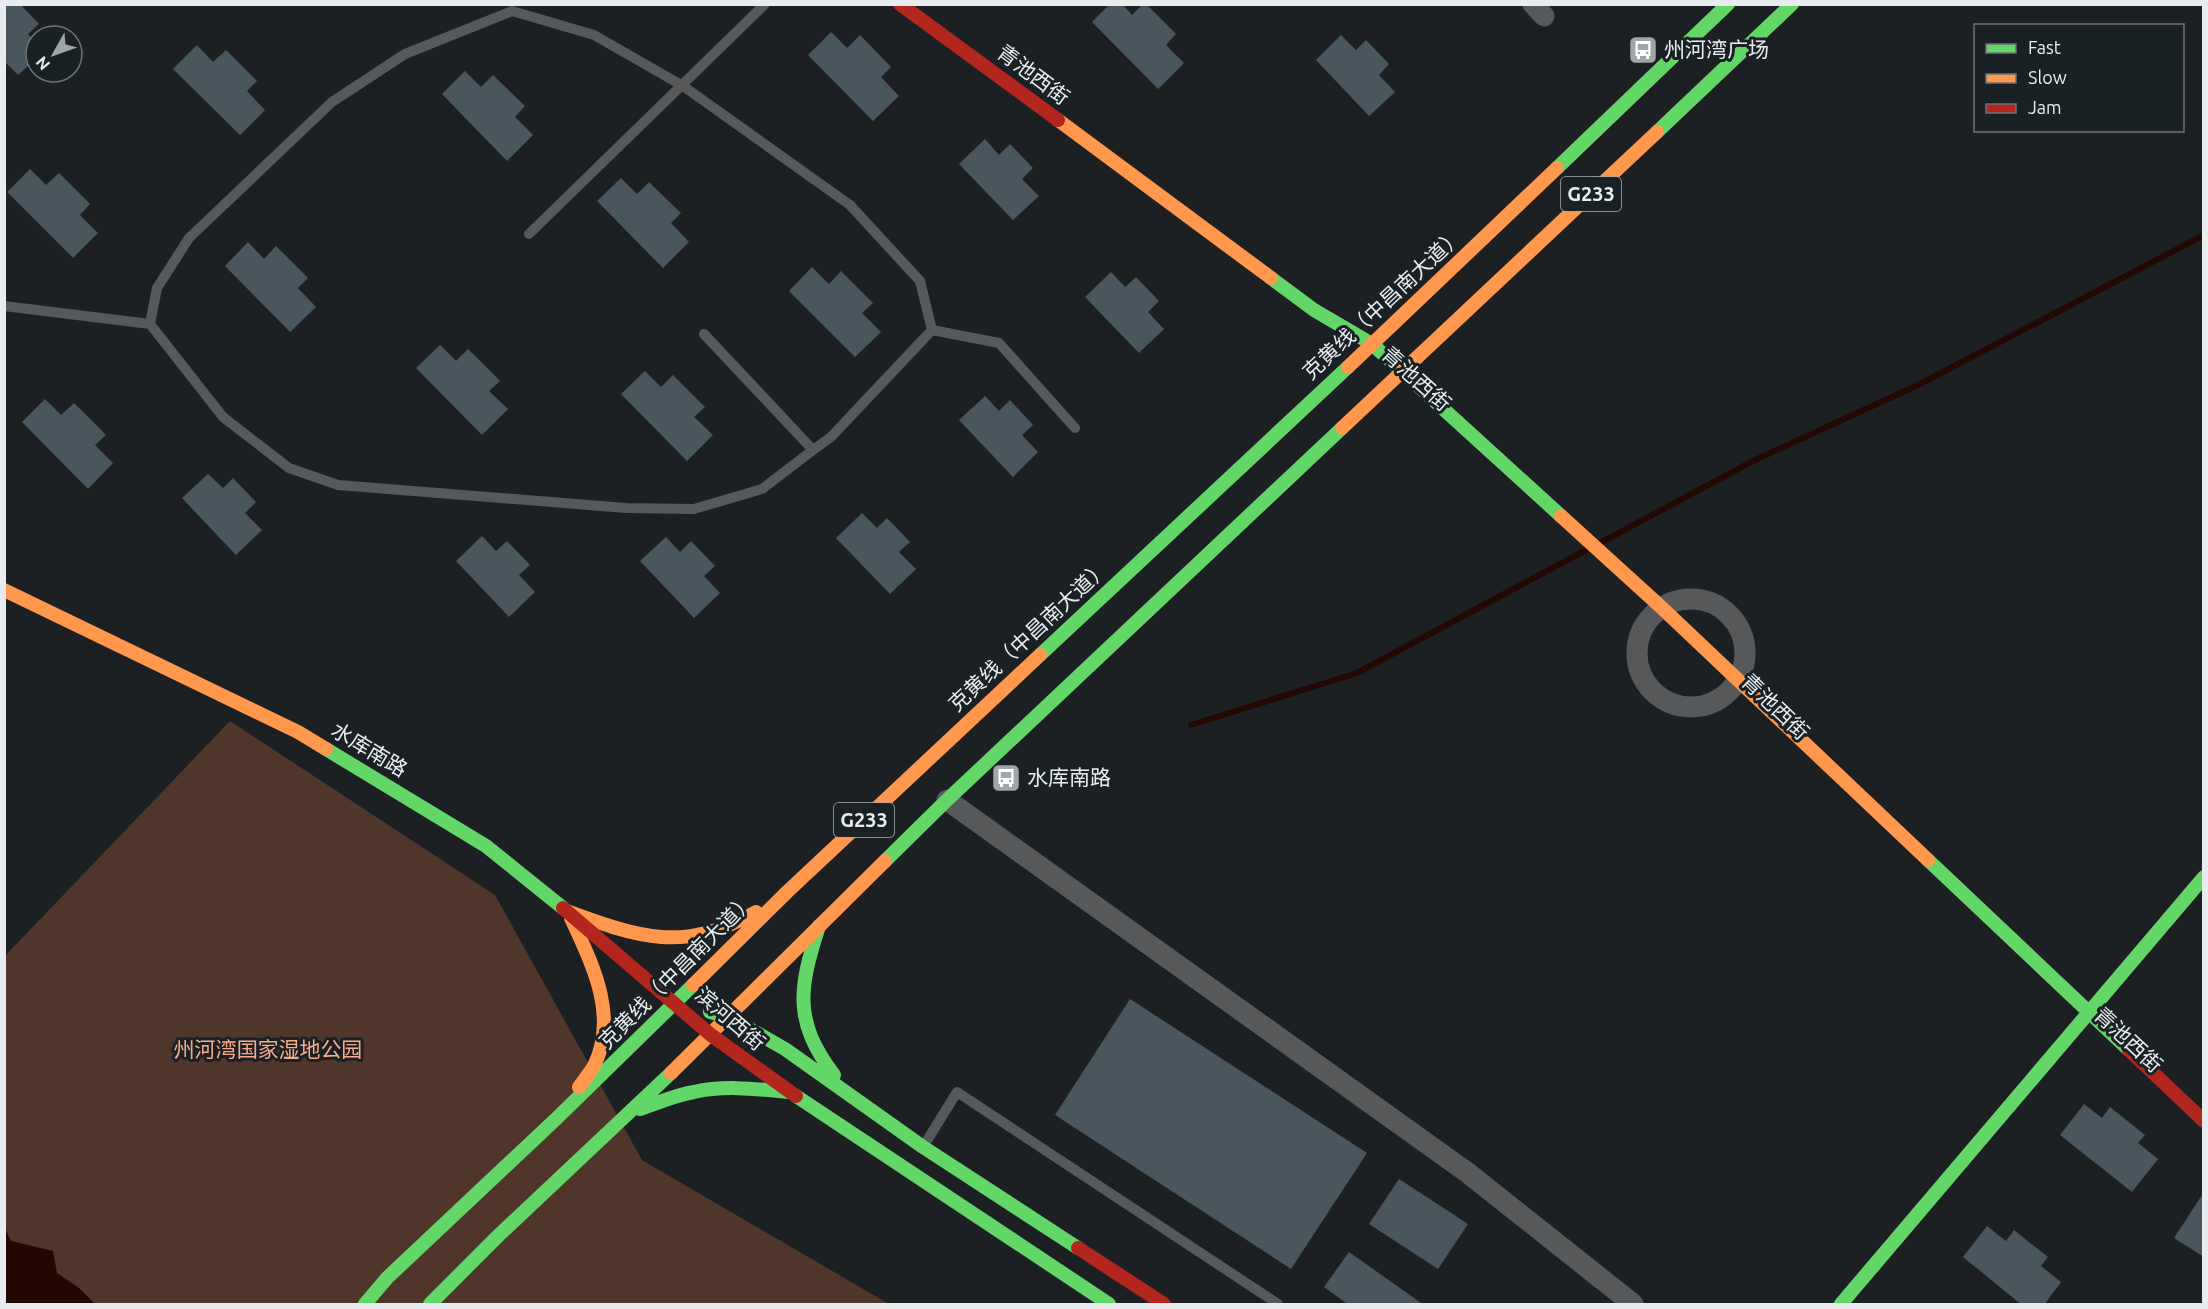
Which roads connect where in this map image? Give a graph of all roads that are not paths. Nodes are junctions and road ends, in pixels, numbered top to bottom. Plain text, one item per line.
1 (765, 4) edge
2 (900, 4) edge
3 (1728, 4) edge
4 (1792, 4) edge
5 (512, 8) edge
6 (683, 86) junction
7 (529, 234) dead end
8 (4, 306) edge
9 (1314, 309) junction
10 (150, 324) junction
11 (932, 330) junction
12 (704, 334) dead end
13 (1372, 344) junction
14 (1363, 359) junction
15 (1403, 372) junction
16 (1075, 428) dead end
17 (813, 450) junction
18 (4, 591) edge
19 (1652, 616) junction
20 (1731, 689) junction
21 (947, 800) junction
22 (2204, 877) edge
23 (787, 892) junction
24 (567, 911) junction
25 (819, 926) junction
26 (676, 1002) junction
27 (729, 1017) junction
28 (2081, 1020) junction
29 (711, 1035) junction
30 (2145, 1084) dead end
31 (788, 1092) junction
32 (853, 1097) junction
33 (627, 1114) junction
34 (557, 1118) junction
35 (2199, 1125) edge
36 (923, 1147) junction
37 (365, 1305) edge
38 (430, 1305) edge
39 (1109, 1305) edge
40 (1164, 1305) edge
41 (1278, 1305) edge
42 (1633, 1305) edge
43 (1841, 1305) edge

1 - 6 lane
2 - 9 main road, 青池西街
3 - 13 main road, 克黄线（中昌南大道） / G233
4 - 15 main road, G233
5 - 6 lane
5 - 10 lane
6 - 7 lane
6 - 11 lane
8 - 10 lane
9 - 13 main road, 青池西街
9 - 14 main road, 青池西街
10 - 17 lane
11 - 16 lane
11 - 17 lane
12 - 17 lane
13 - 14 main road, 克黄线（中昌南大道） / G233
13 - 15 main road, 青池西街
14 - 23 main road, 克黄线（中昌南大道） / G233
15 - 19 main road, 青池西街
15 - 21 main road, G233
18 - 24 main road, 水库南路
19 - 20 main road, 青池西街
19 - 20 street
19 - 20 street
20 - 28 main road, 青池西街
21 - 25 main road, G233
21 - 42 street
22 - 28 main road
23 - 24 main road
23 - 26 main road, 克黄线（中昌南大道） / G233
24 - 26 main road, 水库南路
24 - 34 main road
25 - 27 main road, G233
25 - 32 main road
26 - 27 main road, 滨河西街
26 - 29 main road, 滨河西街
26 - 34 main road, 克黄线（中昌南大道） / G233
27 - 29 main road, G233
27 - 32 main road, 滨河西街
28 - 35 main road, 青池西街
28 - 43 main road
29 - 31 main road, 滨河西街
29 - 33 main road, G233
30 - 35 main road, 青池西街
31 - 33 main road
31 - 39 main road, 滨河西街
32 - 36 main road, 滨河西街
33 - 38 main road, G233
34 - 37 main road, 克黄线（中昌南大道） / G233
36 - 40 main road, 滨河西街
36 - 41 lane

